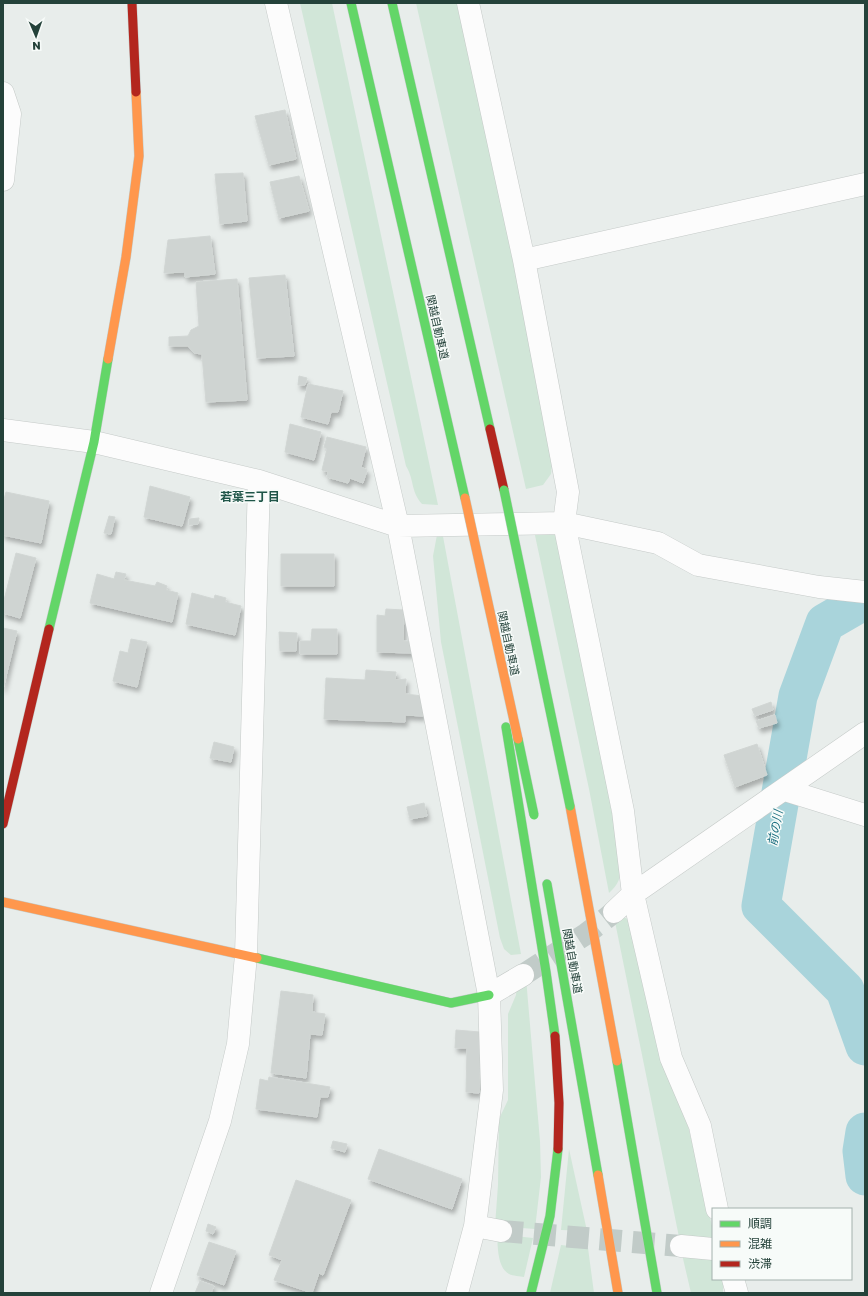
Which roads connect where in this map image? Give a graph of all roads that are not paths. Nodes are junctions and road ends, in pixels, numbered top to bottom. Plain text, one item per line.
1 (132, 3) edge
2 (276, 3) edge
3 (352, 3) edge
4 (392, 3) edge
5 (468, 3) edge
6 (3, 93) edge
7 (3, 180) edge
8 (865, 184) edge
9 (524, 260) junction
10 (3, 430) edge
11 (94, 442) junction
12 (259, 481) junction
13 (564, 523) junction
14 (398, 526) junction
15 (482, 574) junction
16 (865, 592) edge
17 (865, 733) edge
18 (785, 790) junction
19 (865, 815) edge
20 (535, 819) dead end
21 (3, 824) edge
22 (545, 876) dead end
23 (633, 894) junction
24 (3, 902) edge
25 (614, 912) tunnel mouth
26 (246, 955) junction
27 (523, 975) tunnel mouth
28 (489, 995) junction
29 (636, 1168) junction
30 (717, 1208) edge
31 (475, 1226) junction
32 (502, 1231) tunnel mouth
33 (681, 1246) tunnel mouth
34 (712, 1249) edge
35 (733, 1280) edge
36 (161, 1293) edge
37 (457, 1293) edge
38 (531, 1293) edge
39 (618, 1293) edge
40 (656, 1293) edge
41 (666, 1293) edge
42 (737, 1293) edge

1 - 11 main road
2 - 14 street
3 - 15 main road, 関越自動車道, bridge
4 - 29 main road, bridge
5 - 9 street
6 - 7 street
8 - 9 street
9 - 13 street
10 - 11 street
11 - 12 street
11 - 21 main road
12 - 14 street
12 - 26 street
13 - 14 street
13 - 16 street
13 - 23 street
14 - 28 street
15 - 20 main road, 関越自動車道, bridge
15 - 38 main road, bridge
17 - 18 street
18 - 19 street
18 - 23 street
22 - 39 main road, 関越自動車道
23 - 25 street
23 - 30 street
24 - 26 main road
26 - 28 main road
26 - 36 street
27 - 28 street
28 - 31 street
29 - 40 main road
29 - 41 main road
31 - 32 street
31 - 37 street
33 - 34 street
35 - 42 street

